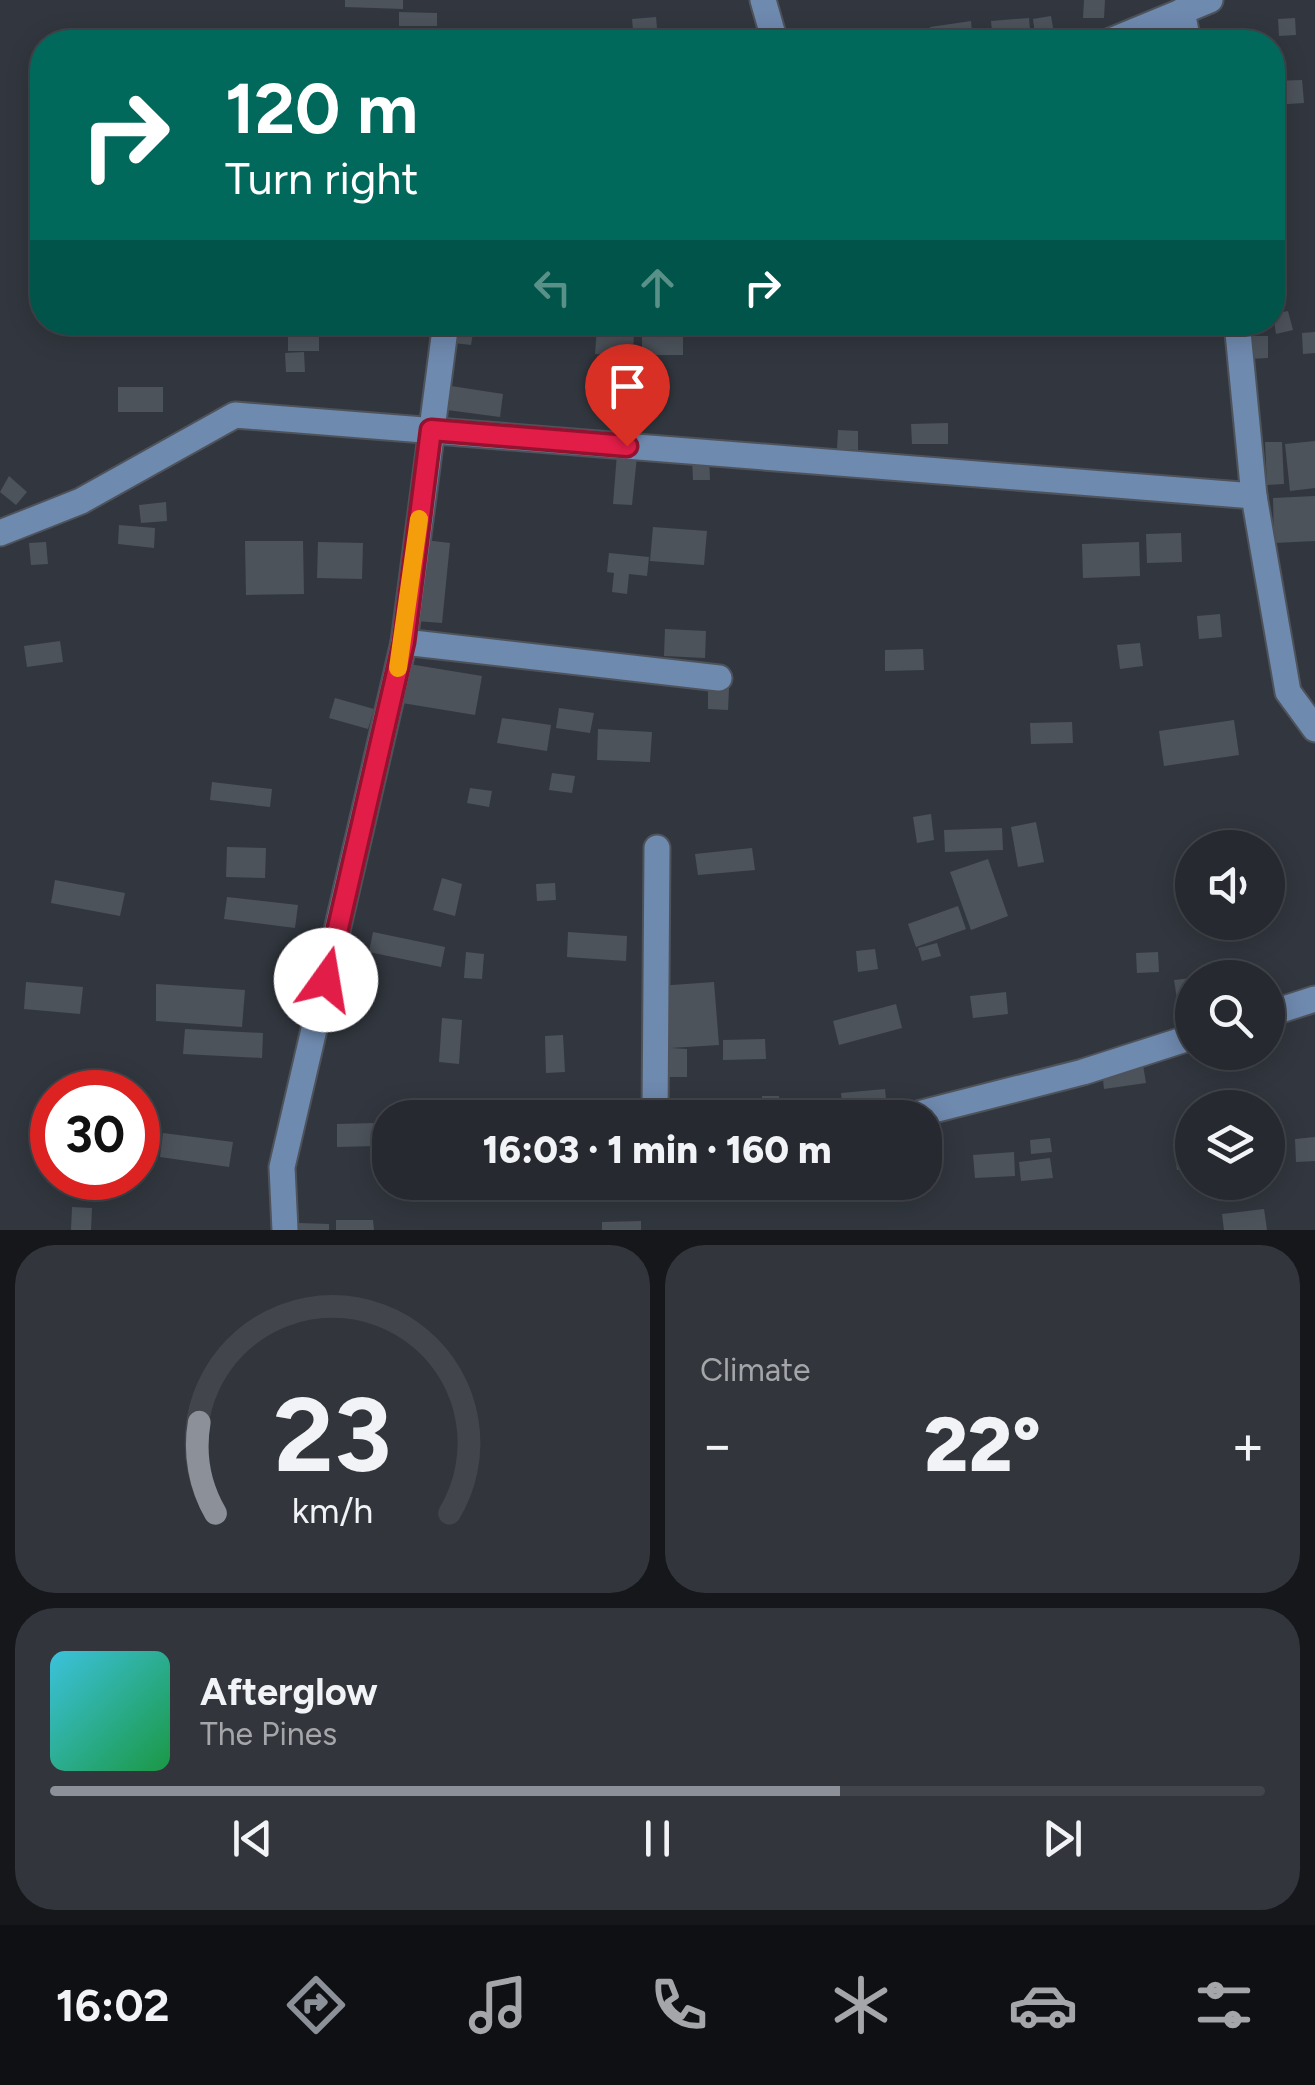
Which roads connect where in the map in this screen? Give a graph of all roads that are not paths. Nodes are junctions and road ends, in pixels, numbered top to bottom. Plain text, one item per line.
1 (763, 0) edge
2 (1210, 0) edge
3 (1182, 12) junction
4 (771, 30) edge
5 (1138, 30) edge
6 (1186, 30) edge
7 (444, 335) edge
8 (1239, 335) edge
9 (431, 430) junction
10 (1254, 496) junction
11 (0, 533) edge
12 (404, 642) junction
13 (719, 678) dead end
14 (1315, 729) edge
15 (656, 848) dead end
16 (1315, 999) edge
17 (1285, 1009) edge
18 (1175, 1042) edge
19 (655, 1100) edge
20 (942, 1108) edge
21 (285, 1230) edge

1 - 4 street
2 - 3 street
3 - 5 street
3 - 6 street
7 - 9 street
8 - 10 street
9 - 10 street
9 - 11 street
9 - 12 street
10 - 14 street
12 - 13 street
12 - 21 street
15 - 19 street
16 - 17 street
18 - 20 street

